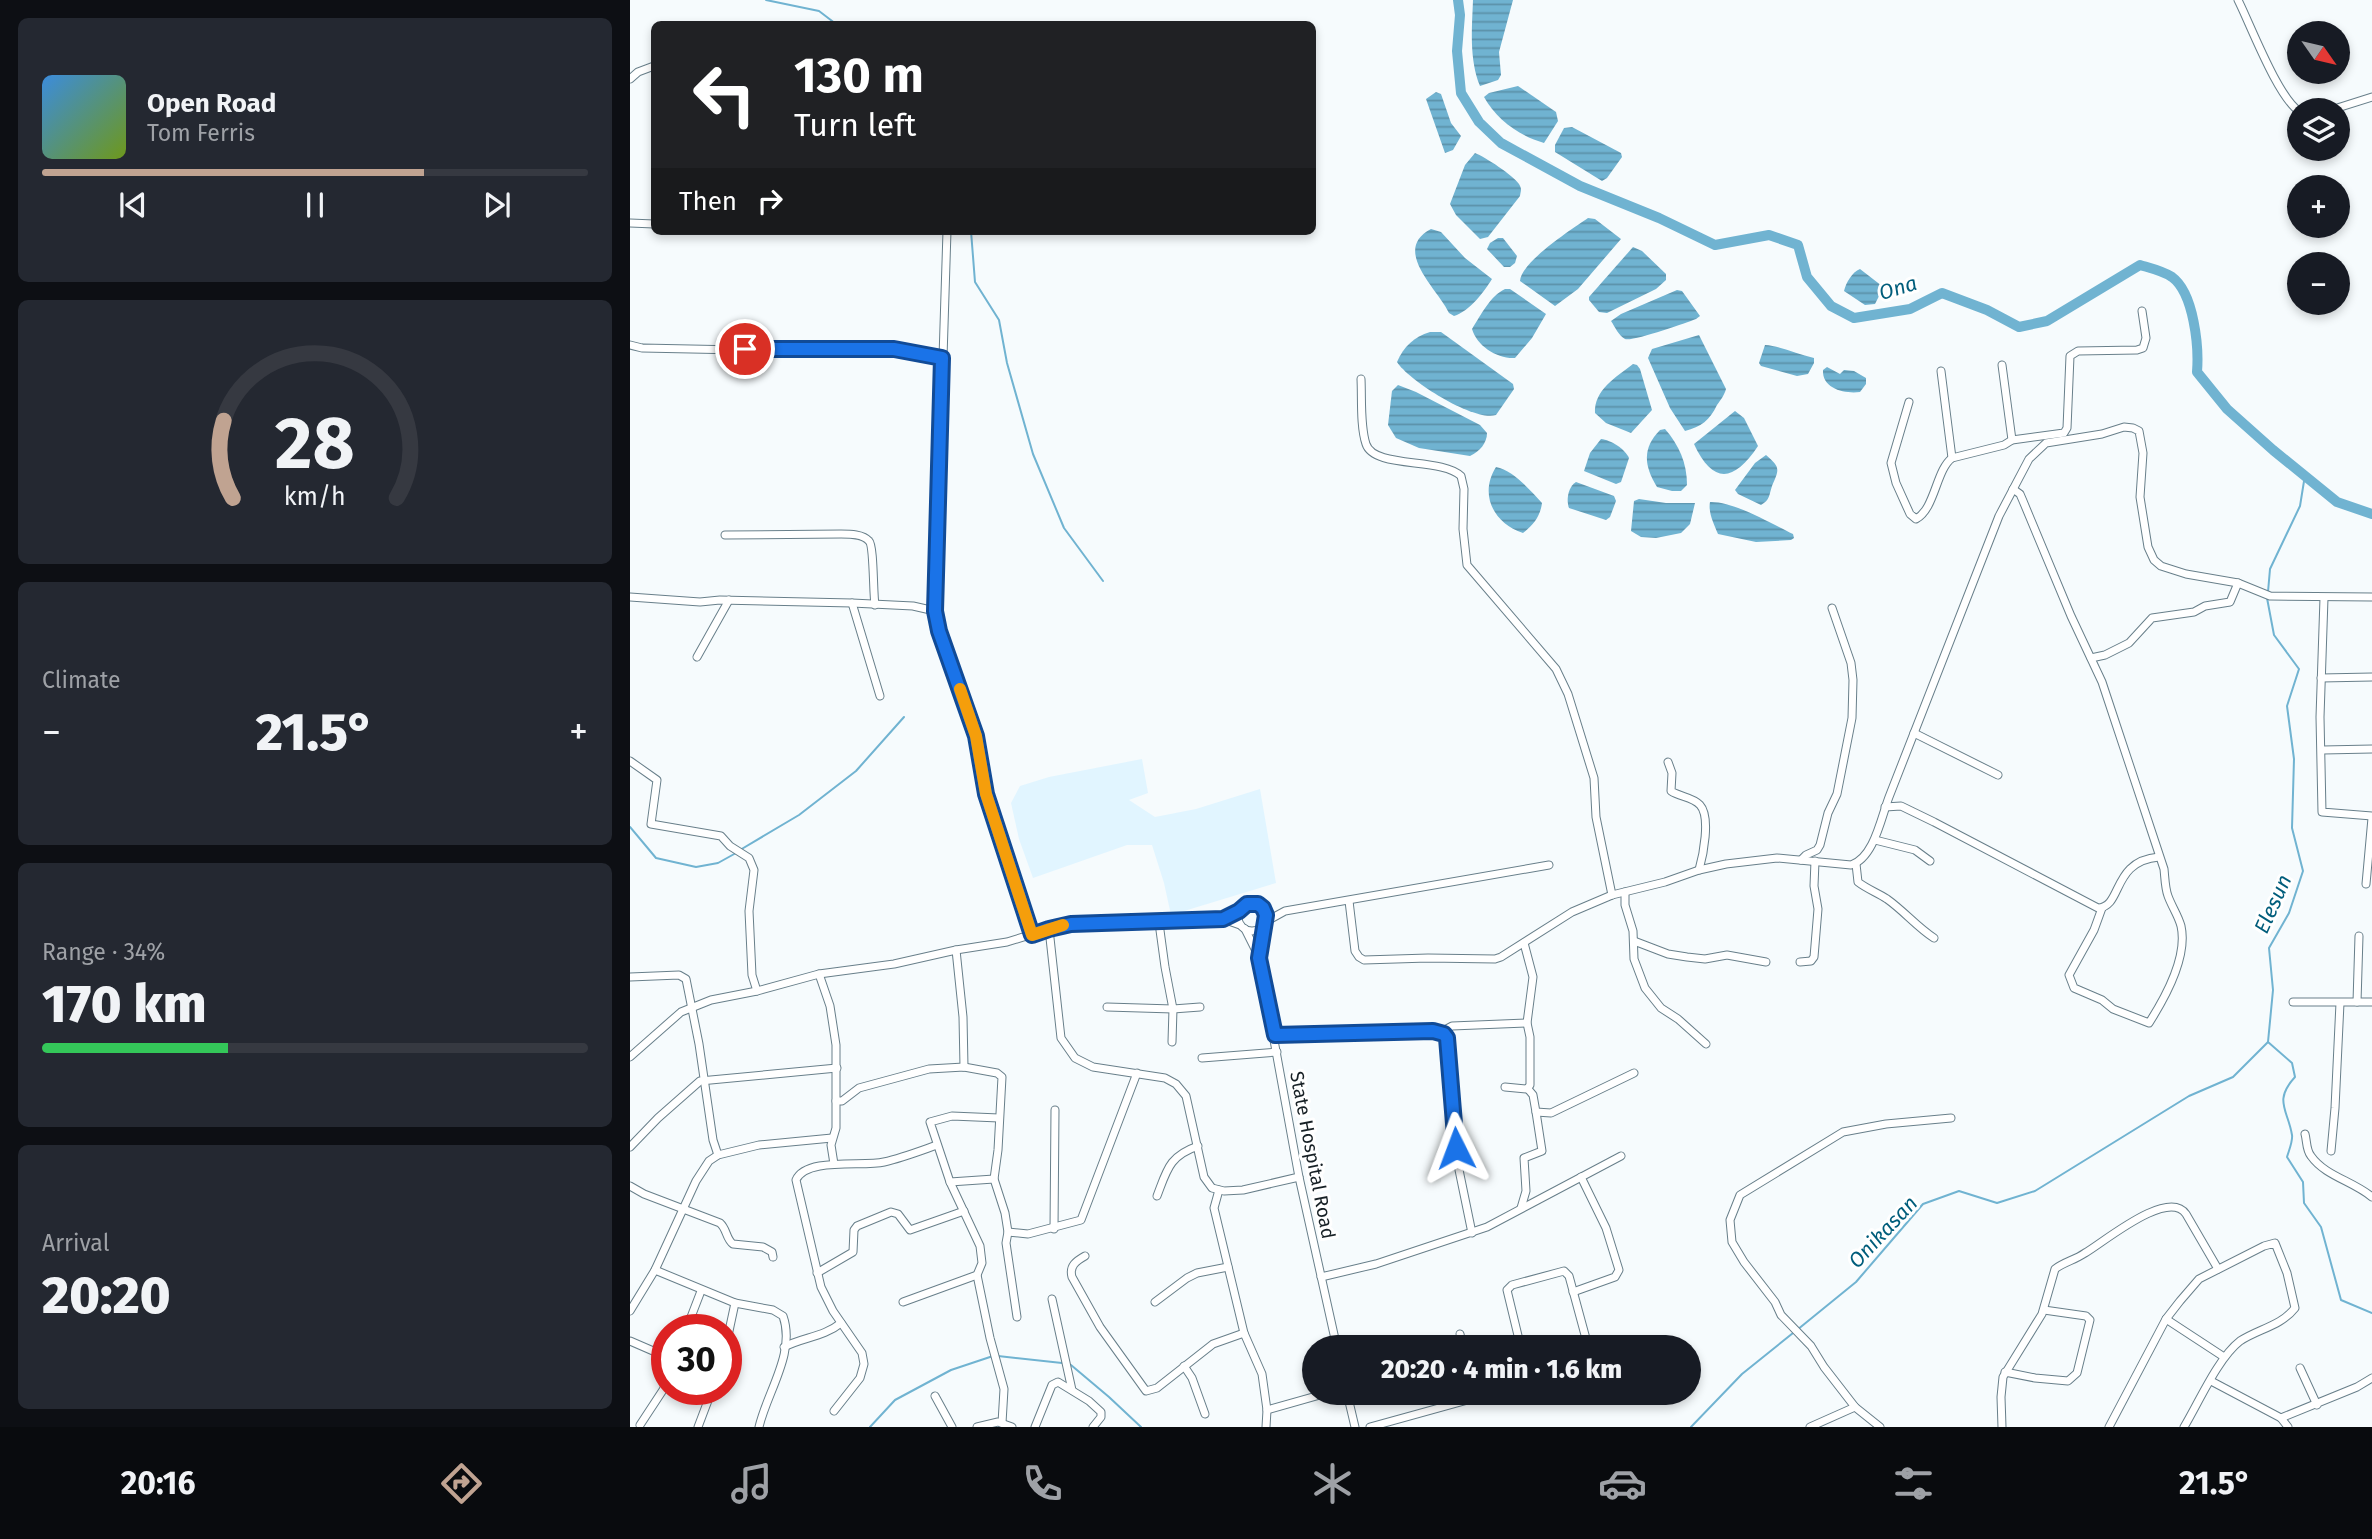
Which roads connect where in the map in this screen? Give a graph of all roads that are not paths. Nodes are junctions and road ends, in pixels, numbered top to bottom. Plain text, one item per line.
1 (2238, 0) edge
2 (651, 67) edge
3 (630, 79) edge
4 (2372, 97) edge
5 (2287, 99) edge
6 (2350, 104) edge
7 (630, 223) edge
8 (651, 224) edge
9 (947, 235) edge
10 (2142, 310) dead end
11 (630, 345) edge
12 (942, 358) junction
13 (2002, 365) dead end
14 (1941, 371) dead end
15 (1361, 379) dead end
16 (1909, 402) dead end
17 (2037, 436) junction
18 (2012, 440) junction
19 (2042, 447) junction
20 (1952, 458) junction
21 (2013, 489) junction
22 (725, 536) dead end
23 (2238, 583) junction
24 (630, 597) edge
25 (2372, 597) edge
26 (2324, 598) junction
27 (729, 600) junction
28 (852, 603) junction
29 (875, 605) junction
30 (1832, 608) dead end
31 (935, 611) junction
32 (697, 657) dead end
33 (2091, 658) junction
34 (2372, 677) edge
35 (2321, 678) junction
36 (880, 696) dead end
37 (1914, 733) junction
38 (2372, 748) edge
39 (2323, 750) junction
40 (630, 761) edge
41 (1668, 762) dead end
42 (1998, 775) dead end
43 (1885, 807) junction
44 (2372, 817) edge
45 (1875, 840) junction
46 (2159, 857) junction
47 (1801, 860) junction
48 (1815, 861) junction
49 (1930, 861) dead end
50 (1856, 864) junction
51 (1549, 865) dead end
52 (1699, 870) junction
53 (2366, 884) dead end
54 (1625, 892) junction
55 (1612, 895) junction
56 (1349, 901) junction
57 (1261, 906) junction
58 (2102, 908) junction
59 (1239, 911) junction
60 (1284, 911) junction
61 (1223, 919) junction
62 (1159, 923) junction
63 (1264, 924) junction
64 (1243, 927) junction
65 (1049, 929) junction
66 (1032, 935) junction
67 (2358, 936) dead end
68 (1934, 938) dead end
69 (1634, 942) junction
70 (1524, 943) junction
71 (956, 950) junction
72 (1259, 958) junction
73 (1766, 962) dead end
74 (1800, 962) dead end
75 (820, 974) junction
76 (630, 977) edge
77 (757, 991) junction
78 (2293, 1002) dead end
79 (2357, 1002) junction
80 (2372, 1002) edge
81 (2340, 1003) junction
82 (692, 1007) junction
83 (1107, 1007) dead end
84 (1200, 1007) dead end
85 (1173, 1009) junction
86 (1527, 1023) junction
87 (1441, 1032) junction
88 (1275, 1035) junction
89 (1172, 1042) dead end
90 (1706, 1044) dead end
91 (1278, 1052) junction
92 (630, 1057) edge
93 (1202, 1058) dead end
94 (964, 1067) junction
95 (837, 1068) junction
96 (1137, 1073) junction
97 (1633, 1073) dead end
98 (705, 1081) junction
99 (1505, 1087) dead end
100 (1528, 1089) junction
101 (836, 1101) junction
102 (1055, 1110) dead end
103 (1535, 1112) junction
104 (999, 1118) junction
105 (1951, 1118) dead end
106 (2305, 1134) dead end
107 (832, 1138) junction
108 (937, 1145) junction
109 (1198, 1146) junction
110 (630, 1147) edge
111 (2331, 1151) dead end
112 (718, 1155) junction
113 (1621, 1156) dead end
114 (834, 1164) junction
115 (1299, 1177) junction
116 (1581, 1177) junction
117 (994, 1179) junction
118 (950, 1181) junction
119 (630, 1185) edge
120 (1219, 1190) junction
121 (1157, 1196) dead end
122 (2372, 1197) edge
123 (684, 1208) junction
124 (1521, 1208) junction
125 (964, 1211) junction
126 (1054, 1229) junction
127 (1008, 1232) junction
128 (1472, 1233) junction
129 (1085, 1256) dead end
130 (773, 1257) dead end
131 (1228, 1267) junction
132 (2218, 1269) junction
133 (655, 1270) junction
134 (817, 1273) junction
135 (977, 1275) junction
136 (1321, 1277) junction
137 (701, 1290) junction
138 (1573, 1292) junction
139 (1052, 1299) dead end
140 (1155, 1301) dead end
141 (903, 1302) dead end
142 (735, 1303) junction
143 (2044, 1310) junction
144 (630, 1311) edge
145 (692, 1314) edge
146 (733, 1314) edge
147 (1017, 1317) dead end
148 (2166, 1319) junction
149 (841, 1323) junction
150 (1244, 1333) junction
151 (785, 1335) junction
152 (1333, 1335) edge
153 (1518, 1335) edge
154 (1585, 1335) edge
155 (630, 1341) edge
156 (793, 1342) junction
157 (784, 1346) junction
158 (651, 1350) edge
159 (2224, 1357) junction
160 (1184, 1366) junction
161 (2300, 1368) dead end
162 (2005, 1372) junction
163 (2372, 1378) edge
164 (2211, 1381) junction
165 (1072, 1390) junction
166 (935, 1396) dead end
167 (1302, 1400) edge
168 (653, 1405) edge
169 (706, 1405) edge
170 (1350, 1405) edge
171 (1445, 1405) edge
172 (2317, 1405) junction
173 (1855, 1407) junction
174 (1268, 1410) junction
175 (834, 1411) dead end
176 (1205, 1414) dead end
177 (2281, 1418) junction
178 (1002, 1423) junction
179 (640, 1424) dead end
180 (698, 1427) edge
181 (759, 1427) edge
182 (952, 1427) edge
183 (977, 1427) edge
184 (1012, 1427) edge
185 (1035, 1427) edge
186 (1093, 1427) edge
187 (1266, 1427) edge
188 (1355, 1427) edge
189 (1370, 1427) edge
190 (1810, 1427) edge
191 (1880, 1427) edge
192 (2002, 1427) edge
193 (2109, 1427) edge
194 (2184, 1427) edge
195 (2288, 1427) edge

1 - 5 street
2 - 3 street
4 - 6 street
7 - 8 street
9 - 12 street
10 - 17 street
11 - 12 street
12 - 31 street
13 - 18 street
14 - 20 street
15 - 55 street
16 - 20 street
17 - 18 street
17 - 19 street
18 - 20 street
19 - 21 street
19 - 23 street
21 - 33 street
21 - 37 street
22 - 29 street
23 - 26 street
23 - 33 street
24 - 27 street
25 - 26 street
26 - 35 street
27 - 28 street
27 - 32 street
28 - 29 street
28 - 36 street
29 - 31 street
30 - 47 street
31 - 66 street
33 - 46 street
34 - 35 street
35 - 39 street
37 - 42 street
37 - 43 street
38 - 39 street
39 - 44 street
40 - 77 street
41 - 52 street
43 - 45 street
43 - 58 street
44 - 53 street
45 - 49 street
45 - 50 street
46 - 58 street
46 - 58 street
47 - 48 street
47 - 52 street
48 - 50 street
48 - 74 street
50 - 68 street
51 - 56 street
52 - 54 street
54 - 55 street
54 - 69 street
55 - 70 street
56 - 60 street
56 - 70 street
57 - 59 street
57 - 60 street
57 - 63 street
59 - 61 street
59 - 64 street
60 - 63 street
61 - 62 street
61 - 64 street
62 - 65 street
62 - 85 street
63 - 64 street
63 - 72 street, State Hospital Road
64 - 72 street
65 - 66 street
65 - 96 street
66 - 71 street
67 - 79 street
69 - 73 street
69 - 90 street
70 - 86 street
71 - 75 street
71 - 94 street
72 - 88 street, State Hospital Road
75 - 77 street
75 - 95 street
76 - 82 street
77 - 82 street
78 - 81 street
79 - 80 street
79 - 81 street
81 - 111 street
82 - 92 street
82 - 98 street
83 - 85 street
84 - 85 street
85 - 89 street
86 - 87 street
86 - 100 street
87 - 88 street
87 - 128 street
88 - 91 street, State Hospital Road
91 - 93 street
91 - 115 street, State Hospital Road
94 - 101 street
94 - 104 street
95 - 98 street
95 - 101 street
96 - 109 street
96 - 126 street
97 - 103 street
98 - 110 street
98 - 112 street
99 - 100 street
100 - 103 street
101 - 107 street
102 - 126 street
103 - 124 street
104 - 108 street
104 - 117 street
105 - 173 street
106 - 122 street
107 - 112 street
107 - 114 street
108 - 114 street
108 - 118 street
109 - 120 street
109 - 121 street
112 - 123 street
113 - 116 street
114 - 134 street
115 - 120 street
115 - 136 street, State Hospital Road
116 - 124 street
116 - 138 street
117 - 118 street
117 - 127 street
118 - 125 street
119 - 123 street
120 - 131 street
123 - 130 street
123 - 133 street
124 - 128 street
125 - 134 street
125 - 135 street
126 - 127 street
127 - 147 street
128 - 136 street
129 - 160 street
131 - 140 street
131 - 150 street
132 - 143 street
132 - 148 street
132 - 159 street
133 - 137 street
133 - 144 street
134 - 149 street
135 - 141 street
135 - 178 street
136 - 152 street, State Hospital Road
137 - 142 street
137 - 145 street
138 - 153 street
138 - 154 street
139 - 165 street
142 - 146 street
142 - 151 street
143 - 162 street
143 - 162 street
148 - 159 street
148 - 193 street
149 - 156 street
149 - 175 street
150 - 160 street
150 - 174 street
151 - 156 street
151 - 157 street
155 - 158 street
156 - 157 street
157 - 181 street
159 - 164 street
160 - 176 street
161 - 172 street
162 - 192 street
163 - 172 street
164 - 177 street
164 - 194 street
165 - 185 street
165 - 186 street
166 - 182 street
167 - 174 street
168 - 179 street
169 - 180 street
170 - 188 street
171 - 189 street
172 - 177 street
173 - 190 street
173 - 191 street
174 - 187 street
177 - 195 street
178 - 183 street
178 - 184 street

